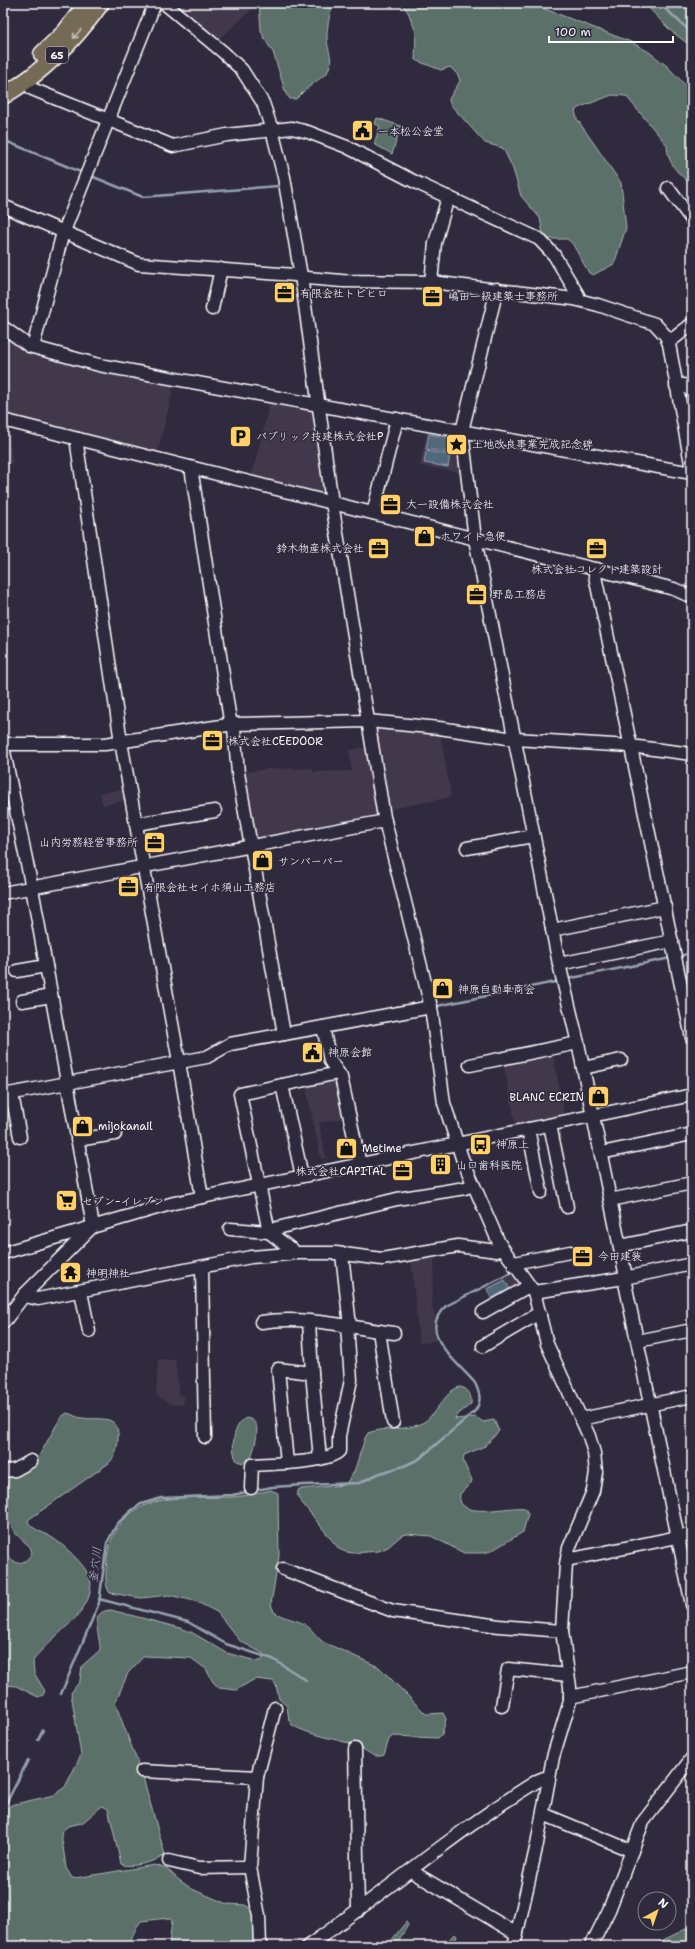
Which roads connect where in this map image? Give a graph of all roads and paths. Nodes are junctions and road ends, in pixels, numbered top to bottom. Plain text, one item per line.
1 (87, 3) edge
2 (101, 3) edge
3 (155, 3) edge
4 (171, 5) edge
5 (26, 81) junction
6 (3, 84) edge
7 (3, 96) edge
8 (109, 120) junction
9 (272, 130) junction
10 (668, 188) dead end
11 (448, 198) junction
12 (3, 206) edge
13 (692, 220) edge
14 (64, 231) junction
15 (221, 269) junction
16 (302, 276) junction
17 (431, 282) junction
18 (497, 289) junction
19 (577, 299) junction
20 (212, 309) dead end
21 (692, 324) edge
22 (3, 327) edge
23 (668, 341) junction
24 (33, 347) junction
25 (676, 386) junction
26 (692, 391) edge
27 (319, 405) junction
28 (397, 419) junction
29 (3, 420) edge
30 (462, 431) junction
31 (79, 439) junction
32 (193, 468) junction
33 (692, 470) edge
34 (332, 503) junction
35 (373, 513) junction
36 (475, 539) junction
37 (596, 570) junction
38 (692, 597) edge
39 (368, 721) junction
40 (232, 724) junction
41 (515, 739) junction
42 (121, 742) junction
43 (3, 744) edge
44 (630, 746) junction
45 (3, 747) edge
46 (692, 754) edge
47 (215, 811) dead end
48 (385, 821) junction
49 (136, 824) junction
50 (533, 836) junction
51 (250, 847) junction
52 (467, 848) dead end
53 (144, 867) junction
54 (32, 888) junction
55 (3, 893) edge
56 (665, 907) junction
57 (552, 930) junction
58 (672, 941) junction
59 (559, 964) junction
60 (46, 966) junction
61 (17, 971) dead end
62 (51, 996) junction
63 (22, 1001) dead end
64 (431, 1007) junction
65 (323, 1027) junction
66 (284, 1034) junction
67 (692, 1038) edge
68 (578, 1043) junction
69 (621, 1060) dead end
70 (178, 1062) junction
71 (470, 1065) dead end
72 (583, 1068) junction
73 (338, 1073) junction
74 (67, 1084) junction
75 (282, 1085) junction
76 (8, 1095) edge
77 (692, 1095) edge
78 (593, 1116) junction
79 (550, 1124) junction
80 (528, 1129) junction
81 (115, 1134) dead end
82 (692, 1134) edge
83 (20, 1137) dead end
84 (78, 1140) junction
85 (457, 1144) junction
86 (601, 1153) junction
87 (360, 1164) junction
88 (302, 1176) junction
89 (692, 1184) edge
90 (259, 1185) junction
91 (473, 1185) junction
92 (541, 1192) dead end
93 (202, 1197) junction
94 (610, 1200) junction
95 (567, 1207) dead end
96 (93, 1226) junction
97 (230, 1229) dead end
98 (269, 1231) junction
99 (692, 1231) edge
100 (620, 1246) junction
101 (292, 1249) junction
102 (502, 1249) junction
103 (570, 1252) dead end
104 (3, 1253) edge
105 (342, 1254) junction
106 (692, 1264) edge
107 (514, 1266) junction
108 (202, 1267) junction
109 (625, 1278) junction
110 (532, 1289) junction
111 (82, 1292) junction
112 (24, 1294) junction
113 (483, 1312) dead end
114 (540, 1314) junction
115 (261, 1322) dead end
116 (309, 1322) junction
117 (3, 1323) edge
118 (349, 1326) junction
119 (692, 1330) edge
120 (89, 1331) dead end
121 (379, 1331) junction
122 (394, 1333) dead end
123 (638, 1341) junction
124 (483, 1346) dead end
125 (312, 1374) junction
126 (692, 1396) edge
127 (651, 1405) junction
128 (581, 1419) junction
129 (393, 1422) dead end
130 (205, 1437) dead end
131 (320, 1458) junction
132 (31, 1461) dead end
133 (286, 1463) junction
134 (3, 1471) edge
135 (252, 1488) dead end
136 (692, 1534) edge
137 (678, 1537) junction
138 (567, 1560) junction
139 (282, 1569) dead end
140 (692, 1605) edge
141 (562, 1631) junction
142 (692, 1672) edge
143 (568, 1675) junction
144 (570, 1697) junction
145 (502, 1706) dead end
146 (275, 1708) dead end
147 (355, 1749) dead end
148 (692, 1758) edge
149 (142, 1771) dead end
150 (257, 1777) junction
151 (549, 1779) junction
152 (543, 1814) junction
153 (632, 1851) junction
154 (169, 1861) dead end
155 (250, 1867) junction
156 (411, 1871) junction
157 (358, 1911) junction
158 (517, 1934) junction
159 (314, 1944) edge
160 (260, 1946) edge
161 (514, 1946) edge
162 (591, 1946) edge

1 - 6 main road, 65
2 -> 5 main road, 65
3 - 8 street
4 - 9 street
5 - 7 main road, 65
5 - 8 street
8 - 9 street
8 - 14 street
9 - 11 street
9 - 16 street
10 - 13 street
11 - 17 street
11 - 19 street
12 - 14 street
14 - 15 street
14 - 24 street
15 - 16 street
15 - 20 street
16 - 17 street
16 - 27 street
17 - 18 street
18 - 19 street
18 - 30 street
19 - 23 street
21 - 23 street
22 - 24 street
23 - 25 street
24 - 27 street
25 - 26 street
25 - 33 street
27 - 28 street
27 - 34 street
28 - 30 street
28 - 35 street
29 - 31 street
30 - 33 street
30 - 36 street
31 - 32 street
31 - 42 street
32 - 34 street
32 - 40 street
34 - 35 street
34 - 39 street
35 - 36 street
36 - 37 street
36 - 41 street
37 - 38 street
37 - 44 street
39 - 40 street
39 - 41 street
39 - 48 street
40 - 42 street
40 - 51 street
41 - 44 street
41 - 50 street
42 - 43 street
42 - 49 street
44 - 46 street
44 - 56 street
45 - 54 street
47 - 49 street
48 - 51 street
48 - 64 street
49 - 53 street
50 - 52 street
50 - 57 street
51 - 53 street
51 - 66 street
53 - 54 street
53 - 70 street
54 - 55 street
54 - 60 street
56 - 57 street
56 - 58 street
57 - 59 street
58 - 59 street
58 - 67 street
59 - 68 street
60 - 61 street
60 - 62 street
62 - 63 street
62 - 74 street
64 - 65 street
64 - 85 street
65 - 66 street
65 - 73 street
66 - 70 street
68 - 71 street
68 - 72 street
69 - 72 street
70 - 74 street
70 - 93 street
72 - 78 street
73 - 75 street
73 - 87 street
74 - 76 street
74 - 84 street
75 - 88 street
75 - 90 street
76 - 83 street
77 - 78 street
78 - 79 street
78 - 86 street
79 - 80 street
79 - 95 street
80 - 85 street
80 - 92 street
81 - 84 street
82 - 86 street
84 - 96 street
85 - 87 street
85 - 91 street
86 - 94 street
87 - 88 street
88 - 90 street
89 - 94 street
90 - 93 street
90 - 98 street
91 - 98 street
91 - 102 street
93 - 96 street
94 - 100 street
96 - 104 street
96 - 112 street
97 - 98 street
98 - 101 street
99 - 100 street
100 - 109 street
101 - 105 street
101 - 108 street
102 - 105 street
102 - 107 street
103 - 107 street
105 - 118 street
106 - 109 street
107 - 110 street
108 - 111 street
108 - 130 street
109 - 110 street
109 - 123 street
110 - 113 street
110 - 114 street
111 - 112 street
111 - 120 street
112 - 117 street
114 - 124 street
114 - 128 street
115 - 116 street
116 - 118 street
116 - 125 street
118 - 121 street
118 - 131 street
119 - 123 street
121 - 122 street
121 - 129 street
123 - 127 street
125 - 131 street
125 - 133 street
126 - 127 street
127 - 128 street
127 - 137 street
128 - 138 street
131 - 133 street
132 - 134 street
133 - 135 street
136 - 137 street
137 - 138 street
137 - 140 street
138 - 141 street
139 - 141 street
141 - 143 street
142 - 144 street
143 - 144 street
143 - 145 street
144 - 151 street
146 - 150 street
147 - 157 street
148 - 153 street
149 - 150 street
150 - 155 street
151 - 152 street
151 - 156 street
152 - 153 street
152 - 158 street
153 - 162 street
154 - 155 street
155 - 160 street
156 - 157 street
156 - 158 street
157 - 159 street
158 - 161 street

